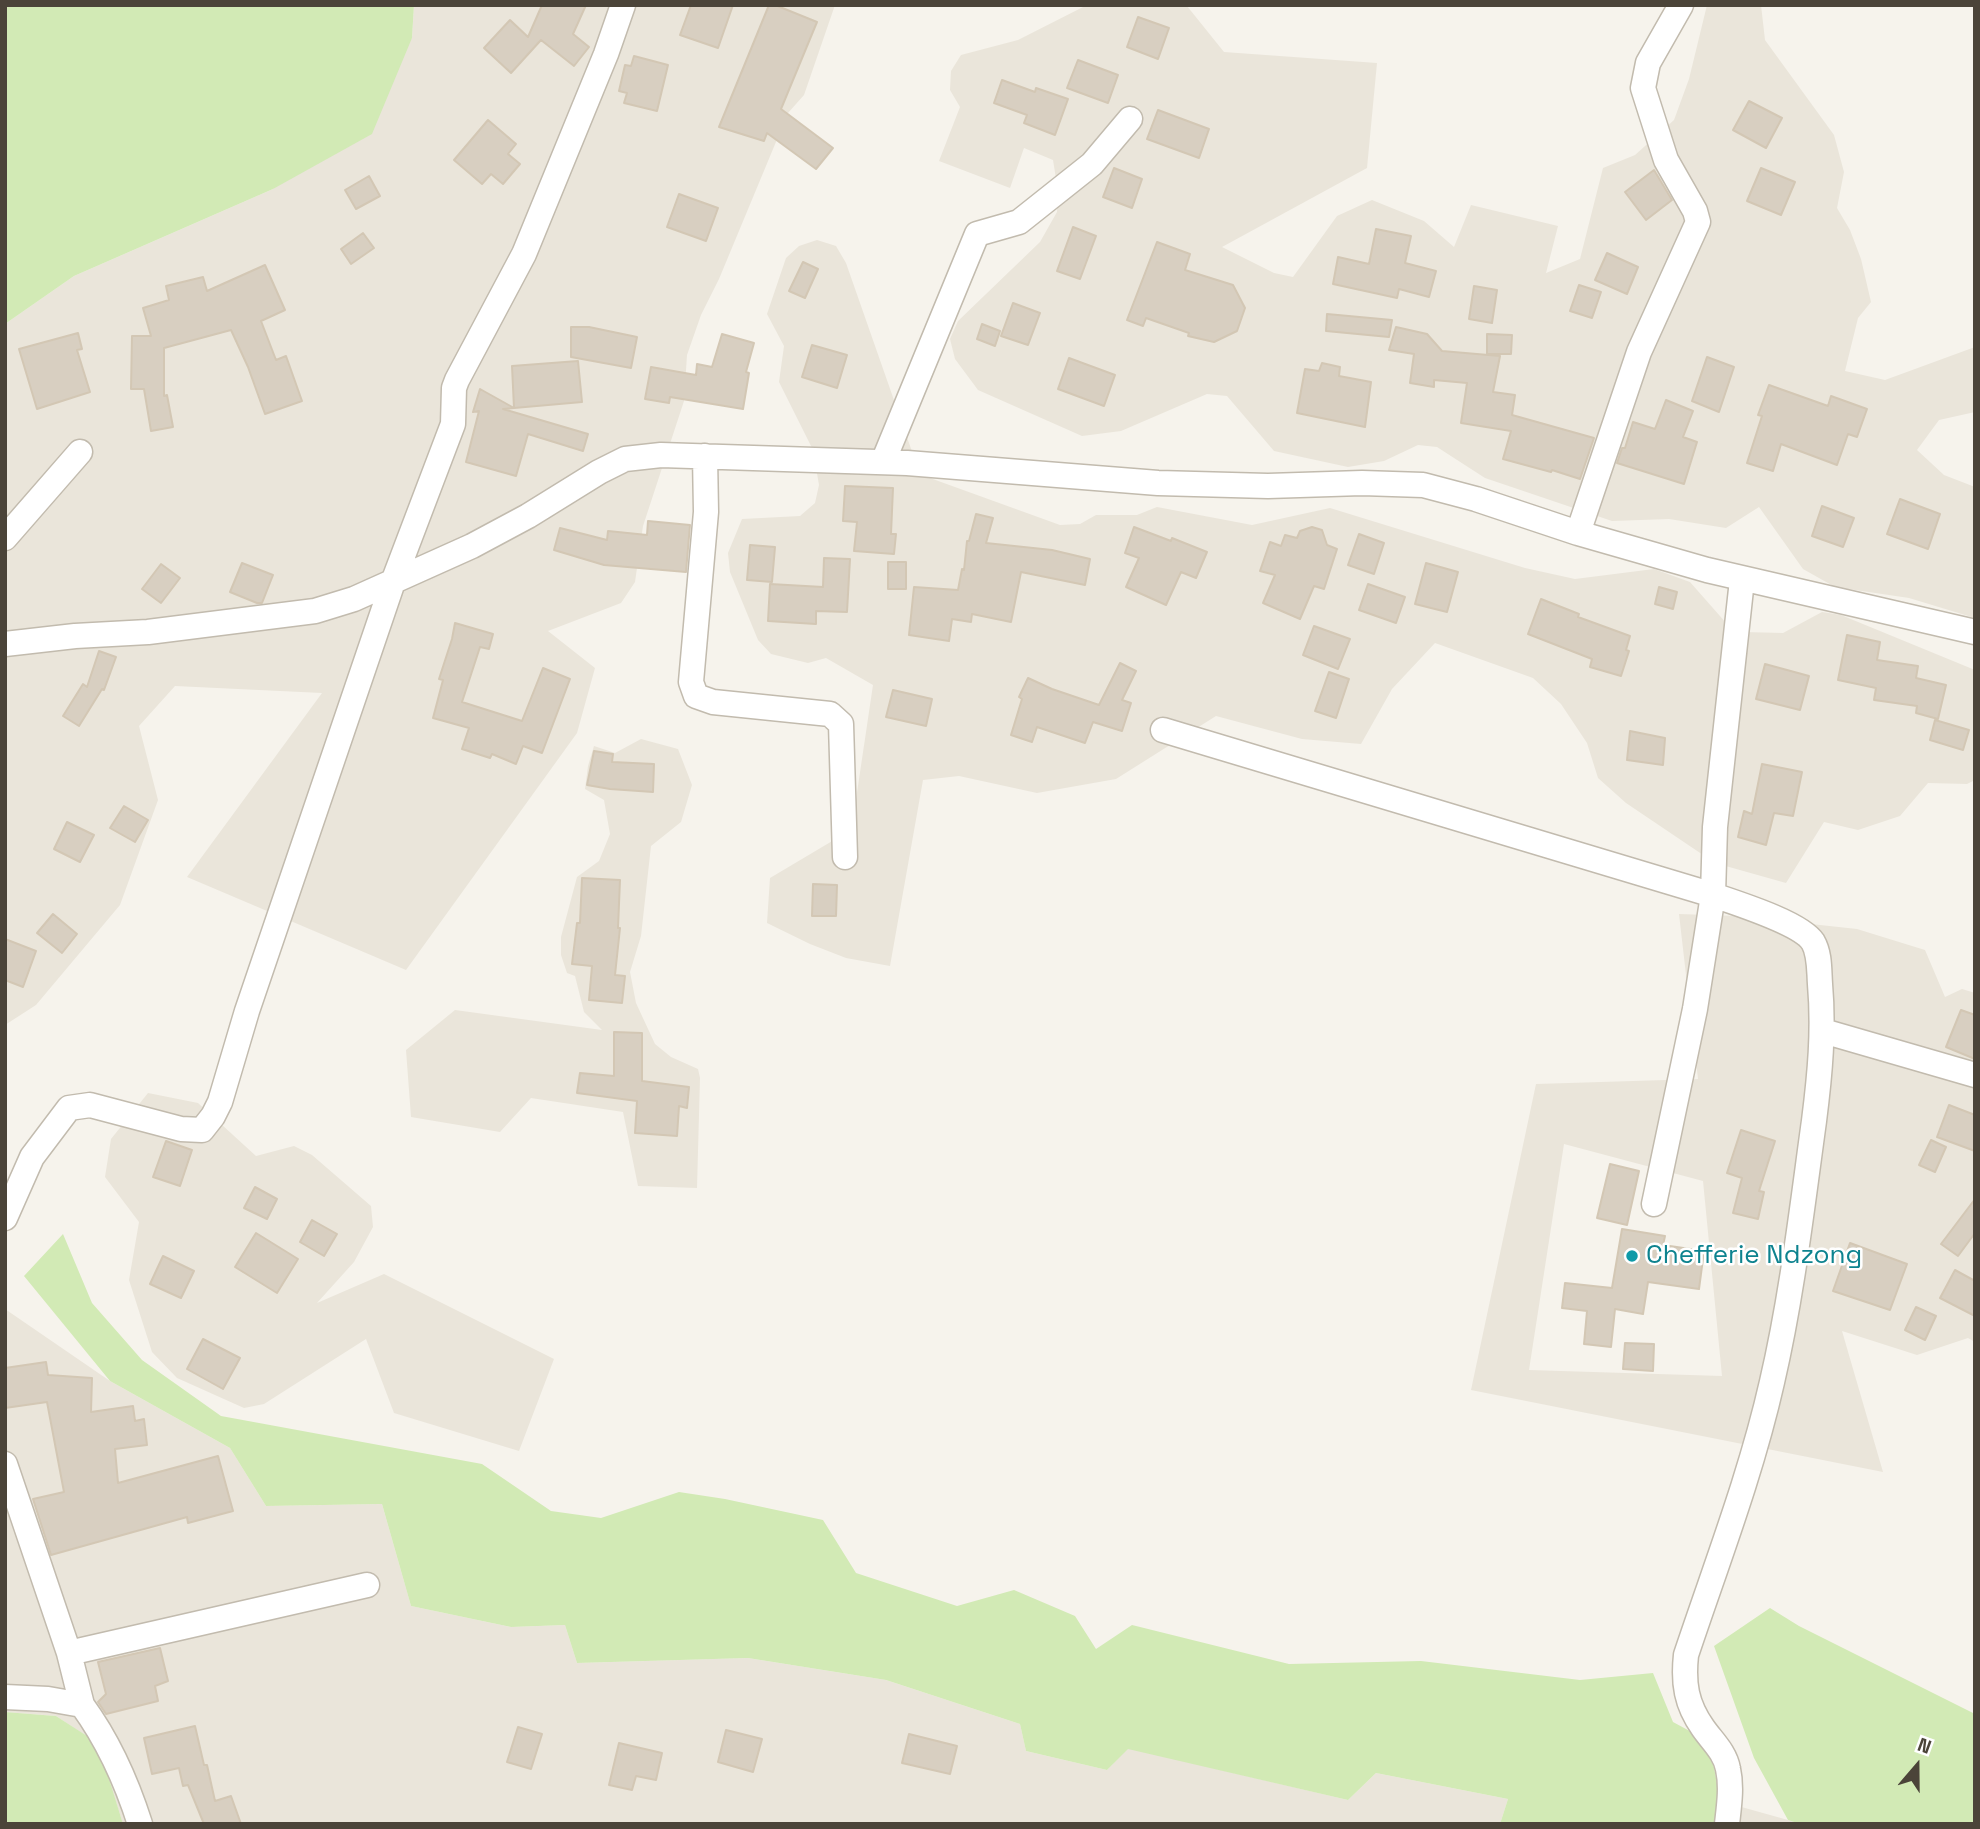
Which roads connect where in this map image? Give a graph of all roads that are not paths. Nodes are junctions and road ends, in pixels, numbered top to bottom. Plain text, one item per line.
1 (623, 5) edge
2 (1681, 5) edge
3 (1130, 119) dead end
4 (80, 452) dead end
5 (705, 456) junction
6 (883, 462) junction
7 (1578, 533) junction
8 (5, 538) edge
9 (1742, 580) junction
10 (393, 582) junction
11 (1975, 632) edge
12 (5, 643) edge
13 (1163, 730) dead end
14 (845, 857) dead end
15 (1713, 895) junction
16 (1823, 1031) junction
17 (1975, 1075) edge
18 (1654, 1204) dead end
19 (5, 1218) edge
20 (5, 1464) edge
21 (15, 1520) edge
22 (367, 1586) dead end
23 (69, 1653) junction
24 (5, 1698) edge
25 (82, 1705) junction
26 (139, 1824) edge
27 (1727, 1824) edge

1 - 10 street
2 - 7 street
3 - 6 street
4 - 8 street
5 - 6 street
5 - 10 street
5 - 14 street
6 - 7 street
7 - 9 street
9 - 11 street
9 - 15 street
10 - 12 street
10 - 19 street
13 - 15 street
15 - 16 street
15 - 18 street
16 - 17 street
16 - 27 street
20 - 21 street
21 - 23 street
22 - 23 street
23 - 25 street
24 - 25 street
25 - 26 street

